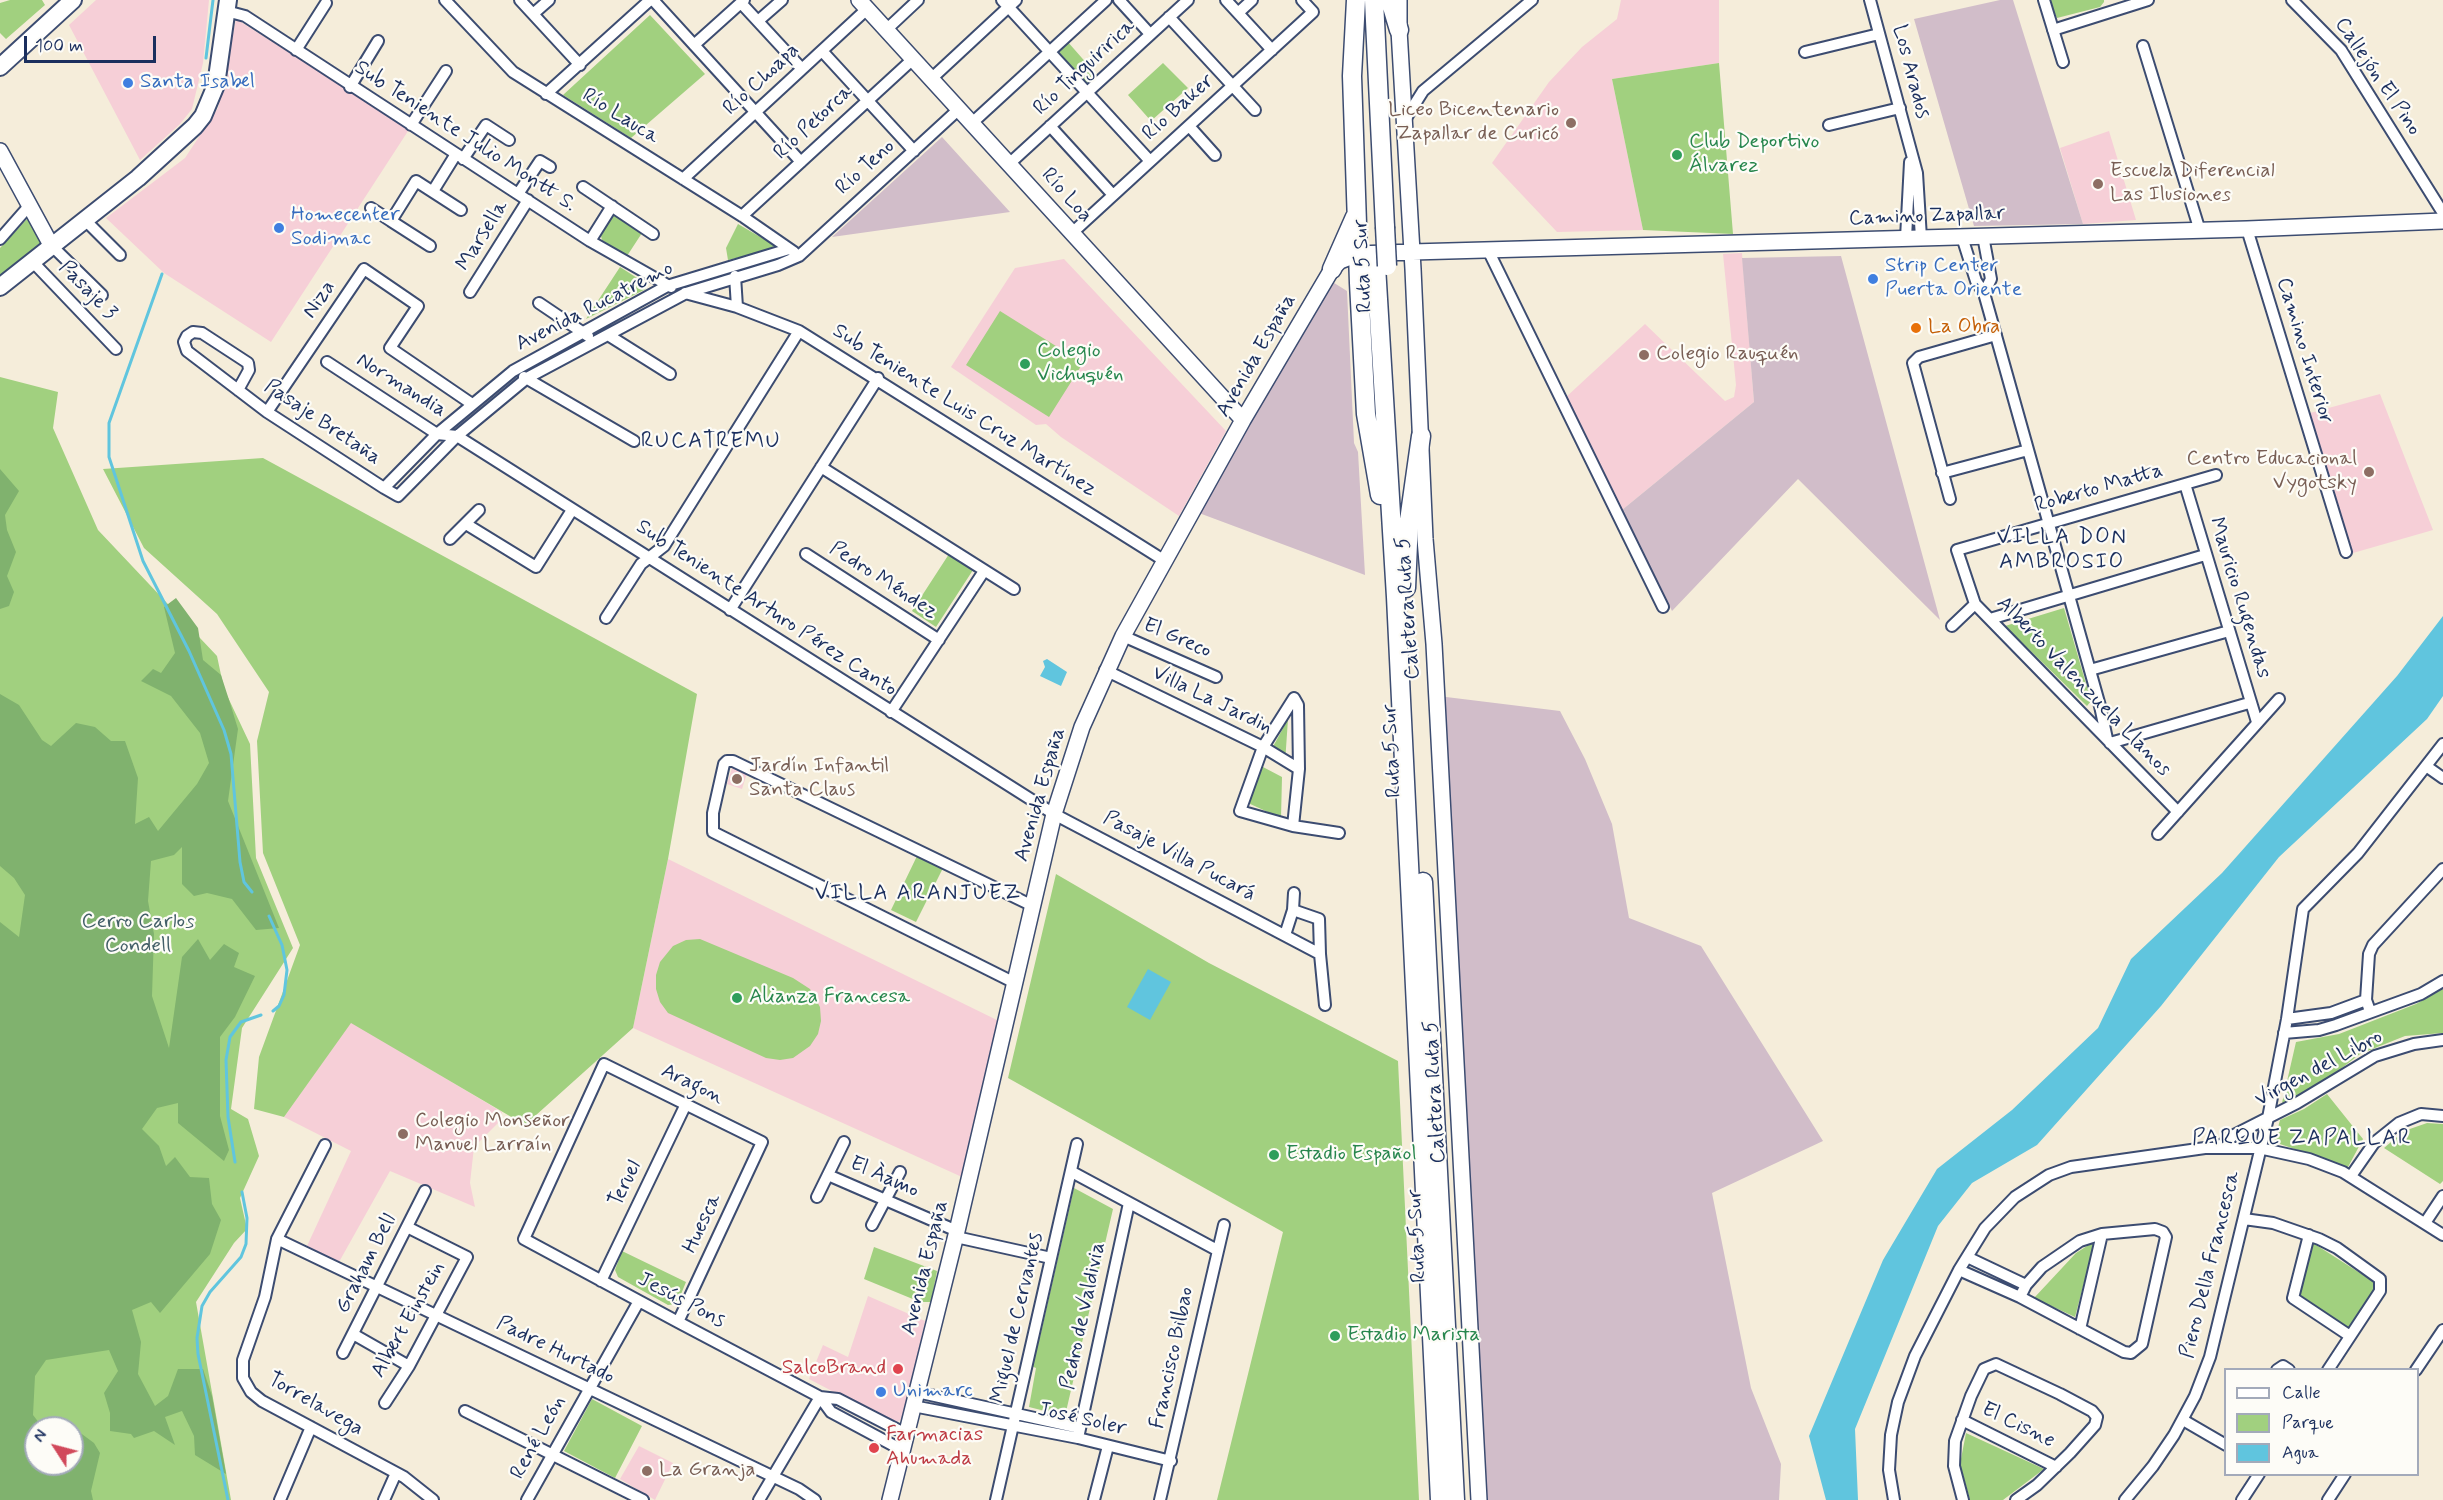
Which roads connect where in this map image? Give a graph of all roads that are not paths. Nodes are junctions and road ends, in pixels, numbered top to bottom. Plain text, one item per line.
1 (73, 0) edge
2 (445, 0) edge
3 (520, 0) edge
4 (549, 0) edge
5 (652, 0) edge
6 (918, 0) edge
7 (1106, 0) edge
8 (1119, 0) edge
9 (1188, 0) edge
10 (1226, 0) edge
11 (1252, 0) edge
12 (1302, 0) edge
13 (1356, 0) edge
14 (1364, 0) edge
15 (1374, 0) edge
16 (1390, 0) edge
17 (1400, 0) edge
18 (1532, 0) edge
19 (1870, 0) edge
20 (2044, 0) edge
21 (2292, 0) edge
22 (742, 1) edge
23 (778, 1) edge
24 (1009, 2) edge
25 (2144, 2) edge
26 (326, 3) dead end
27 (863, 5) edge
28 (227, 6) edge
29 (2114, 6) edge
30 (1238, 13) junction
31 (533, 14) junction
32 (1169, 17) junction
33 (758, 21) junction
34 (886, 30) junction
35 (1399, 30) junction
36 (2053, 30) junction
37 (1150, 34) junction
38 (1879, 34) junction
39 (378, 41) dead end
40 (694, 45) junction
41 (2143, 46) dead end
42 (296, 50) junction
43 (1272, 50) junction
44 (822, 51) junction
45 (1050, 51) junction
46 (1805, 52) dead end
47 (913, 59) junction
48 (2063, 62) dead end
49 (580, 65) junction
50 (0, 67) edge
51 (802, 69) junction
52 (446, 71) dead end
53 (931, 79) junction
54 (1403, 85) junction
55 (1232, 86) junction
56 (350, 87) junction
57 (1423, 91) junction
58 (1087, 92) junction
59 (546, 94) junction
60 (868, 101) junction
61 (1900, 108) junction
62 (959, 109) junction
63 (1255, 110) dead end
64 (756, 112) junction
65 (1405, 121) junction
66 (972, 123) junction
67 (411, 125) junction
68 (1829, 125) dead end
69 (1050, 126) junction
70 (1188, 126) junction
71 (509, 140) dead end
72 (914, 151) junction
73 (1215, 155) dead end
74 (460, 156) junction
75 (2, 158) edge
76 (1150, 161) junction
77 (801, 162) junction
78 (1009, 164) junction
79 (550, 167) dead end
80 (683, 179) junction
81 (583, 187) dead end
82 (433, 191) junction
83 (518, 194) junction
84 (1113, 195) junction
85 (528, 200) junction
86 (29, 206) junction
87 (612, 206) junction
88 (370, 208) dead end
89 (461, 210) dead end
90 (2443, 213) edge
91 (742, 216) junction
92 (1356, 216) junction
93 (84, 219) junction
94 (391, 221) junction
95 (2443, 221) edge
96 (1379, 227) junction
97 (2247, 230) junction
98 (2200, 231) junction
99 (1072, 233) junction
100 (653, 234) dead end
101 (1983, 236) junction
102 (1962, 237) junction
103 (1913, 238) junction
104 (0, 239) edge
105 (590, 241) junction
106 (51, 245) junction
107 (430, 246) dead end
108 (789, 249) junction
109 (1488, 250) junction
110 (1412, 252) junction
111 (1358, 254) junction
112 (120, 255) dead end
113 (799, 256) junction
114 (32, 261) junction
115 (1329, 274) junction
116 (735, 276) junction
117 (1359, 283) junction
118 (667, 286) junction
119 (0, 287) edge
120 (470, 292) dead end
121 (1984, 292) junction
122 (686, 293) junction
123 (102, 295) dead end
124 (539, 303) dead end
125 (737, 307) junction
126 (800, 331) junction
127 (584, 332) junction
128 (608, 335) junction
129 (1996, 335) junction
130 (595, 342) junction
131 (116, 349) dead end
132 (327, 362) dead end
133 (513, 371) junction
134 (670, 374) dead end
135 (527, 378) junction
136 (878, 378) junction
137 (238, 390) junction
138 (472, 404) junction
139 (267, 412) junction
140 (1243, 420) junction
141 (437, 434) junction
142 (457, 436) junction
143 (1421, 436) junction
144 (634, 441) dead end
145 (2028, 450) junction
146 (821, 467) junction
147 (1942, 473) junction
148 (2216, 475) dead end
149 (2185, 484) junction
150 (384, 488) junction
151 (1950, 499) dead end
152 (479, 510) dead end
153 (572, 510) junction
154 (2049, 523) junction
155 (466, 524) junction
156 (450, 539) dead end
157 (1957, 550) joint
158 (2346, 552) dead end
159 (806, 554) dead end
160 (2205, 555) junction
161 (649, 557) junction
162 (1165, 561) junction
163 (984, 571) junction
164 (1014, 589) dead end
165 (1401, 593) junction
166 (2067, 596) junction
167 (1975, 604) junction
168 (1663, 607) dead end
169 (730, 610) junction
170 (606, 618) dead end
171 (1990, 619) junction
172 (1952, 626) dead end
173 (2229, 631) junction
174 (1123, 636) junction
175 (939, 640) junction
176 (1105, 670) junction
177 (2090, 670) junction
178 (1216, 677) dead end
179 (2279, 699) dead end
180 (2249, 703) junction
181 (2100, 706) junction
182 (891, 712) junction
183 (2083, 715) junction
184 (2257, 722) junction
185 (2108, 741) junction
186 (2443, 744) edge
187 (1263, 747) junction
188 (2427, 766) junction
189 (1299, 769) junction
190 (2443, 778) edge
191 (2178, 812) junction
192 (1054, 814) junction
193 (1293, 826) junction
194 (1339, 832) dead end
195 (2158, 834) dead end
196 (2443, 869) edge
197 (1294, 893) dead end
198 (1033, 906) junction
199 (1293, 910) junction
200 (1285, 935) junction
201 (1320, 954) junction
202 (2443, 981) edge
203 (1015, 983) junction
204 (2366, 1000) junction
205 (1325, 1005) dead end
206 (2370, 1011) junction
207 (2288, 1019) junction
208 (2284, 1033) junction
209 (2443, 1041) edge
210 (686, 1104) junction
211 (2443, 1116) edge
212 (2268, 1118) junction
213 (762, 1142) joint
214 (844, 1142) dead end
215 (1077, 1144) dead end
216 (325, 1145) dead end
217 (2219, 1147) junction
218 (2259, 1148) junction
219 (900, 1172) dead end
220 (1072, 1172) junction
221 (828, 1175) junction
222 (2351, 1176) junction
223 (425, 1191) dead end
224 (2443, 1196) edge
225 (817, 1197) dead end
226 (884, 1202) junction
227 (1129, 1203) junction
228 (2244, 1219) junction
229 (2426, 1223) junction
230 (872, 1225) dead end
231 (1224, 1225) dead end
232 (407, 1227) junction
233 (956, 1234) junction
234 (2102, 1234) junction
235 (2309, 1235) junction
236 (2443, 1235) edge
237 (277, 1239) junction
238 (524, 1239) joint
239 (1217, 1250) junction
240 (1967, 1257) junction
241 (1051, 1258) junction
242 (1959, 1270) junction
243 (601, 1281) junction
244 (2026, 1285) junction
245 (376, 1287) junction
246 (2020, 1298) junction
247 (639, 1301) junction
248 (436, 1316) junction
249 (678, 1322) junction
250 (2080, 1329) junction
251 (2443, 1330) edge
252 (353, 1334) junction
253 (2350, 1336) junction
254 (343, 1353) dead end
255 (409, 1366) junction
256 (2329, 1368) edge
257 (2417, 1368) edge
258 (589, 1389) junction
259 (820, 1397) junction
260 (915, 1399) junction
261 (385, 1403) dead end
262 (465, 1411) dead end
263 (1015, 1420) junction
264 (1962, 1420) junction
265 (2183, 1420) junction
266 (312, 1426) junction
267 (1078, 1433) junction
268 (906, 1434) junction
269 (2224, 1444) edge
270 (1108, 1446) junction
271 (902, 1450) junction
272 (552, 1455) junction
273 (1171, 1461) junction
274 (2056, 1467) junction
275 (396, 1473) junction
276 (773, 1476) junction
277 (2258, 1476) edge
278 (2344, 1476) edge
279 (280, 1500) edge
280 (384, 1500) edge
281 (433, 1500) edge
282 (527, 1500) edge
283 (643, 1500) edge
284 (759, 1500) edge
285 (815, 1500) edge
286 (890, 1500) edge
287 (996, 1500) edge
288 (1094, 1500) edge
289 (1160, 1500) edge
290 (1440, 1500) edge
291 (1455, 1500) edge
292 (1479, 1500) edge
293 (1894, 1500) edge
294 (1963, 1500) edge
295 (2016, 1500) edge
296 (2124, 1500) edge
297 (2242, 1500) edge
298 (2328, 1500) edge

1 - 50 main road
2 - 59 street, Río Lauca
3 - 31 street
4 - 31 street
5 - 40 street
5 - 49 street
6 - 34 street
7 - 45 street
8 - 37 street
9 - 32 street, Río Tinguiririca
10 - 30 street
11 - 30 street
12 - 43 street, Río Baker
13 - 92 highway
14 - 96 highway, Ruta 5 Sur
15 - 96 highway, Ruta 5 Sur
16 - 35 highway
17 - 35 main road, Caletera Ruta 5
18 - 57 street
19 - 38 street, Los Arados
20 - 36 street
21 - 90 street, Callejón El Pino
22 - 33 street
22 - 40 street
23 - 33 street
24 - 45 street
24 - 53 street
25 - 29 street
26 - 42 street
27 - 34 main road, Río Loa
27 - 44 street, Río Choapa
28 - 42 street, Sub Teniente Julio Montt S.
28 - 93 main road
29 - 36 street
30 - 43 street
31 - 49 street
32 - 37 street, Río Tinguiririca
32 - 55 street
33 - 51 street
34 - 47 main road, Río Loa
35 - 54 main road, Caletera Ruta 5
36 - 48 street
37 - 58 street, Río Tinguiririca
38 - 46 street
38 - 61 street, Los Arados
39 - 56 street
40 - 64 street
41 - 98 street
42 - 56 street, Sub Teniente Julio Montt S.
43 - 55 street, Río Baker
44 - 51 street, Río Choapa
44 - 60 street
45 - 58 street
45 - 66 street
47 - 53 main road, Río Loa
47 - 60 street, Río Petorca
49 - 59 street
51 - 64 street, Río Choapa
52 - 67 street
53 - 62 main road, Río Loa
54 - 57 street
54 - 65 main road, Caletera Ruta 5
55 - 63 street
55 - 70 street, Río Baker
56 - 67 street, Sub Teniente Julio Montt S.
57 - 65 street
58 - 69 street, Río Tinguiririca
58 - 76 street
59 - 80 street, Río Lauca
60 - 72 street
60 - 77 street, Río Petorca
61 - 68 street
61 - 103 street, Los Arados
62 - 66 main road, Río Loa
62 - 72 street, Río Teno
64 - 77 street
64 - 80 street, Río Choapa
65 - 110 main road, Caletera Ruta 5
66 - 78 main road, Río Loa
67 - 74 street, Sub Teniente Julio Montt S.
69 - 78 street, Río Tinguiririca
69 - 84 street
70 - 73 street
70 - 76 street, Río Baker
71 - 74 street
72 - 113 street, Río Teno
74 - 82 street
74 - 83 street, Sub Teniente Julio Montt S.
75 - 86 main road
76 - 84 street, Río Baker
77 - 91 street, Río Petorca
78 - 99 main road, Río Loa
79 - 83 street
80 - 91 street, Río Lauca
81 - 87 street
82 - 89 street
82 - 94 street
83 - 85 street, Sub Teniente Julio Montt S.
84 - 99 street, Río Baker
85 - 105 street, Sub Teniente Julio Montt S.
85 - 120 street, Marsella
86 - 104 street
86 - 106 main road
87 - 100 street
87 - 105 street
88 - 94 street
91 - 108 street, Río Lauca
92 - 111 highway
92 - 115 highway
93 - 106 main road
93 - 112 street
94 - 107 street
95 - 97 main road, Camino Zapallar
96 - 165 highway, Ruta 5 Sur, bridge
97 - 98 main road, Camino Zapallar
97 - 158 street, Camino Interior
98 - 101 main road, Camino Zapallar
99 - 140 main road, Río Loa
101 - 102 main road, Camino Zapallar
101 - 121 street
102 - 103 main road, Camino Zapallar
102 - 121 street
103 - 109 main road, Camino Zapallar
105 - 118 street, Sub Teniente Julio Montt S.
106 - 114 main road
106 - 123 street
108 - 113 street
108 - 118 street, Avenida Rucatremo
109 - 110 main road, Camino Zapallar
109 - 168 street
110 - 111 main road, Avenida España
110 - 143 main road, Caletera Ruta 5
111 - 115 main road, Avenida España
111 - 117 highway
113 - 116 street, Avenida Rucatremo
114 - 119 main road
114 - 131 street, Pasaje 3
115 - 117 highway
115 - 140 main road, Avenida España
116 - 122 street, Avenida Rucatremo
116 - 125 street
117 - 165 highway
118 - 122 street, Sub Teniente Julio Montt S.
118 - 127 street, Avenida Rucatremo
121 - 129 street
122 - 125 street, Sub Teniente Luis Cruz Martínez
122 - 128 street, Avenida Rucatremo
124 - 127 street
125 - 126 street, Sub Teniente Luis Cruz Martínez
126 - 136 street, Sub Teniente Luis Cruz Martínez
126 - 161 street
127 - 130 street
127 - 133 street, Avenida Rucatremo
128 - 130 street, Avenida Rucatremo
128 - 134 street
129 - 145 street
129 - 147 street
130 - 135 street, Avenida Rucatremo
132 - 141 street, Normandia
133 - 135 street
133 - 138 street, Avenida Rucatremo
135 - 142 street, Avenida Rucatremo
135 - 144 street
136 - 146 street
136 - 162 street, Sub Teniente Luis Cruz Martínez
137 - 137 street, Pasaje Bretaña
137 - 139 street, Pasaje Bretaña
138 - 139 street, Niza
138 - 141 street, Avenida Rucatremo
139 - 150 street, Pasaje Bretaña
140 - 162 main road, Avenida España
141 - 142 street, Normandia
141 - 150 street, Avenida Rucatremo
142 - 150 street, Avenida Rucatremo
142 - 153 street, Sub Teniente Arturo Pérez Canto
143 - 165 highway
143 - 292 main road, Caletera Ruta 5
145 - 147 street
145 - 154 street
146 - 163 street
146 - 169 street
147 - 151 street
148 - 149 street, Roberto Matta
149 - 154 street, Roberto Matta
149 - 160 street, Mauricio Rugendas
152 - 155 street
153 - 155 street
153 - 161 street, Sub Teniente Arturo Pérez Canto
154 - 157 street, Roberto Matta
154 - 166 street
155 - 156 street
157 - 167 street, Alberto Valenzuela Llanos
159 - 175 street, Pedro Méndez
160 - 166 street
160 - 173 street, Mauricio Rugendas
161 - 169 street, Sub Teniente Arturo Pérez Canto
161 - 170 street
162 - 174 main road, Avenida España
163 - 164 street
163 - 175 street
165 - 290 highway, Ruta 5 Sur
165 - 291 highway, Ruta 5 Sur
166 - 171 street
166 - 177 street
167 - 171 street, Alberto Valenzuela Llanos
167 - 172 street
169 - 182 street, Sub Teniente Arturo Pérez Canto
171 - 183 street, Alberto Valenzuela Llanos
173 - 177 street
173 - 180 street, Mauricio Rugendas
174 - 176 main road, Avenida España
174 - 178 street, El Greco
175 - 182 street
176 - 187 street, Villa La Jardin
176 - 192 main road, Avenida España
177 - 181 street
179 - 184 street
180 - 184 street, Mauricio Rugendas
180 - 185 street
181 - 183 street
181 - 185 street
182 - 192 street, Sub Teniente Arturo Pérez Canto
183 - 185 street, Alberto Valenzuela Llanos
184 - 191 street
185 - 191 street, Alberto Valenzuela Llanos
186 - 188 street, Piero Della Francesca
187 - 189 street, Villa La Jardin
187 - 189 street
187 - 193 street
188 - 190 street
188 - 207 street, Piero Della Francesca
189 - 193 street
191 - 195 street
192 - 198 main road, Avenida España
192 - 200 street, Pasaje Villa Pucará
193 - 194 street
196 - 204 street
197 - 199 street
198 - 203 main road, Avenida España
198 - 203 street
199 - 200 street
199 - 201 street
200 - 201 street, Pasaje Villa Pucará
201 - 205 street
202 - 206 street
203 - 233 main road, Avenida España
204 - 206 street
204 - 207 street
206 - 208 street
207 - 208 street, Piero Della Francesca
208 - 212 street, Piero Della Francesca
209 - 212 street, Virgen del Libro
210 - 213 street, Aragon
210 - 238 street, Aragon
210 - 243 street, Teruel
211 - 222 street
212 - 217 street, Virgen del Libro
212 - 218 street, Piero Della Francesca
213 - 249 street, Huesca
214 - 221 street
215 - 220 street, Miguel de Cervantes
216 - 237 street, Torrelavega
217 - 218 street
217 - 240 street
218 - 222 street
218 - 228 street, Piero Della Francesca
219 - 226 street
220 - 227 street
220 - 241 street, Miguel de Cervantes
221 - 225 street
221 - 226 street, El Àamo
222 - 229 street
223 - 232 street, Graham Bell
224 - 229 street
226 - 230 street
226 - 233 street, El Àamo
227 - 239 street
227 - 267 street, Pedro de Valdivia
228 - 235 street
228 - 265 street, Piero Della Francesca
229 - 236 street
231 - 239 street, Francisco Bilbao
232 - 245 street, Graham Bell
232 - 248 street, Albert Einstein
233 - 241 street, El Àamo
233 - 260 main road, Avenida España
234 - 244 street
234 - 250 street
234 - 250 street
235 - 253 street
235 - 253 street
237 - 245 street, Padre Hurtado
237 - 266 street, Torrelavega
238 - 243 street, Jesús Pons
239 - 273 street, Francisco Bilbao
240 - 242 street
240 - 244 street
241 - 263 street, Miguel de Cervantes
242 - 246 street
242 - 293 street
243 - 247 street, Jesús Pons
244 - 246 street
245 - 248 street, Padre Hurtado
245 - 252 street, Graham Bell
246 - 250 street
247 - 249 street, Jesús Pons
247 - 258 street, René León
248 - 255 street, Albert Einstein
248 - 258 street, Padre Hurtado
249 - 259 street, Jesús Pons
251 - 257 street
252 - 254 street, Graham Bell
252 - 255 street
253 - 256 street
255 - 261 street, Albert Einstein
258 - 272 street, René León
258 - 276 street, Padre Hurtado
259 - 268 street, Jesús Pons
259 - 271 street, Jesús Pons
259 - 276 street
260 - 263 street, José Soler
260 - 268 main road, Avenida España
262 - 272 street
263 - 267 street, José Soler
263 - 287 street, Miguel de Cervantes
264 - 274 street, El Cisne
264 - 274 street
264 - 294 street
265 - 269 street
265 - 296 street, Piero Della Francesca
266 - 275 street, Torrelavega
266 - 279 street
267 - 270 street, José Soler
268 - 271 main road, Avenida España
270 - 273 street, José Soler
270 - 288 street
271 - 286 main road, Avenida España
272 - 282 street, René León
272 - 283 street
273 - 289 street, Francisco Bilbao
274 - 295 street
275 - 280 street
275 - 281 street, Torrelavega
276 - 284 street
276 - 285 street, Padre Hurtado
277 - 297 street
278 - 298 street

